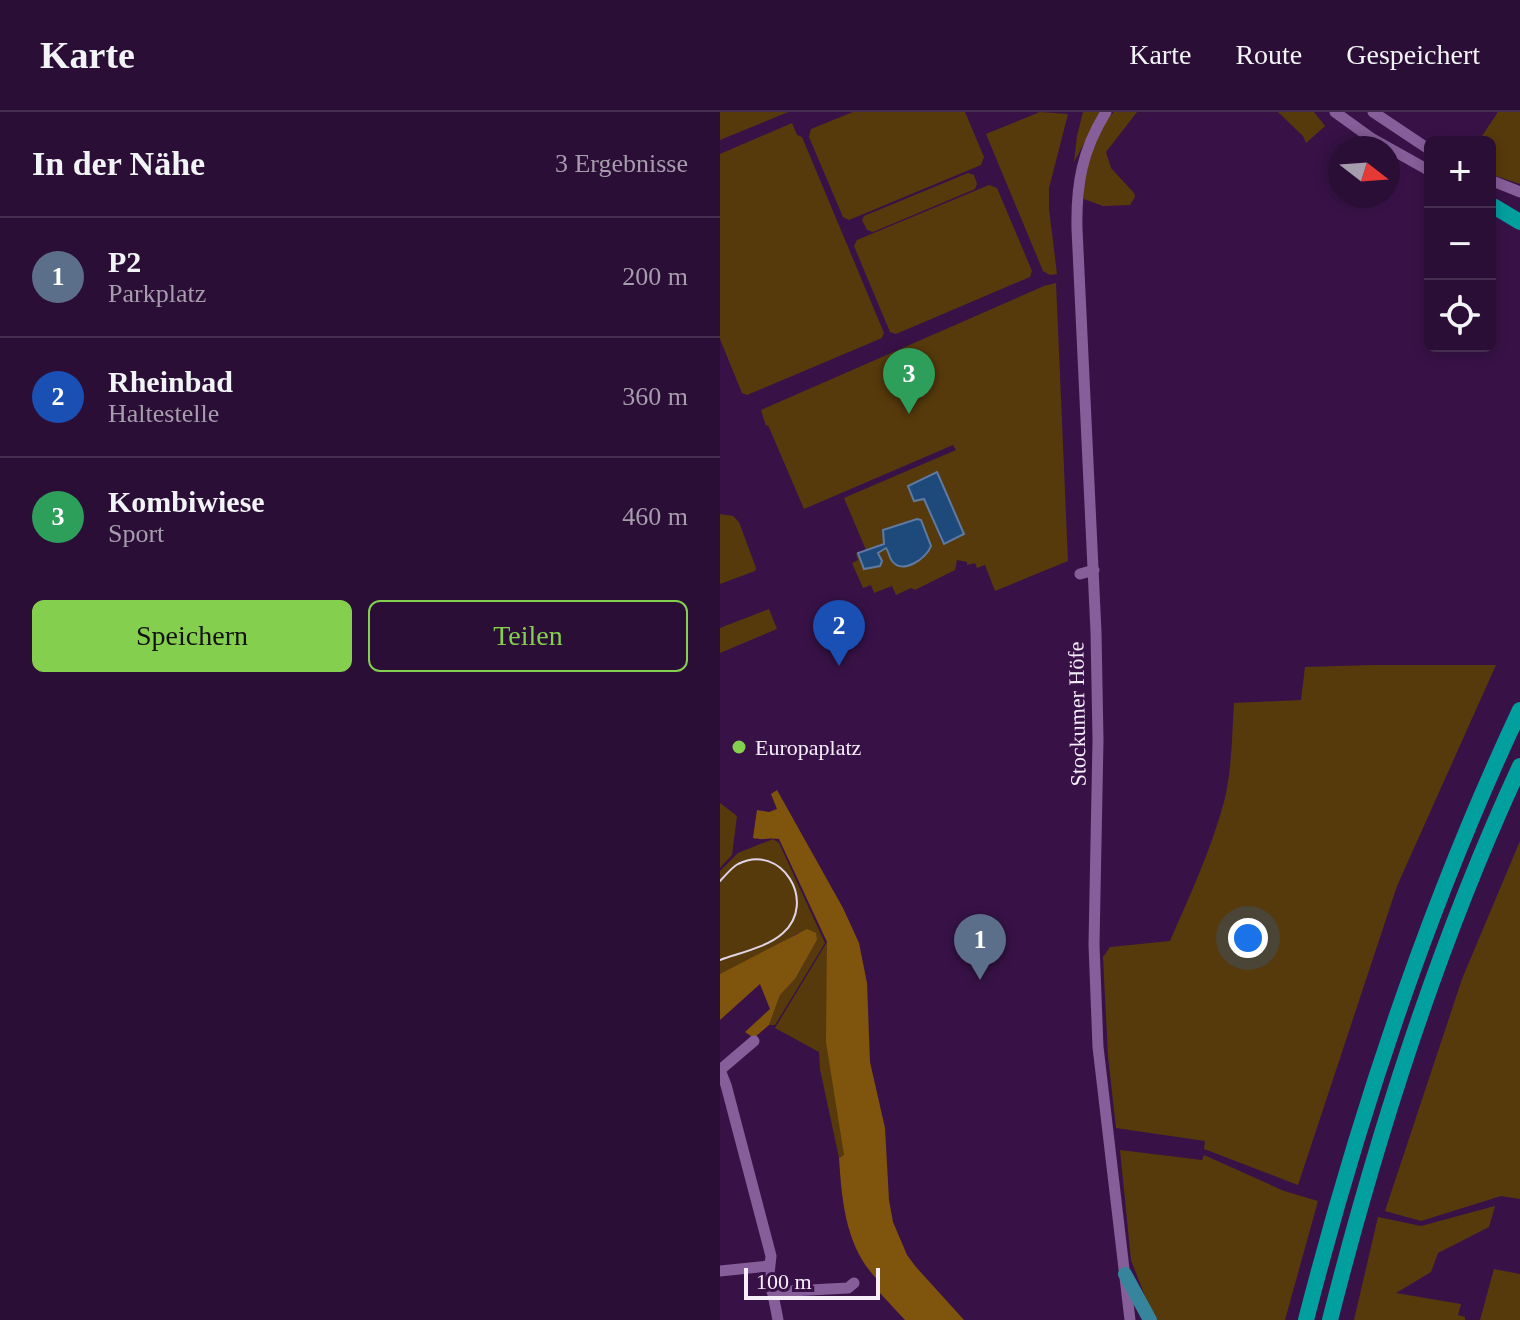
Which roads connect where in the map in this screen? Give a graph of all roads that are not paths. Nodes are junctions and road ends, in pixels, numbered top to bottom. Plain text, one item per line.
1 (1106, 112) edge
2 (1335, 112) edge
3 (1373, 112) edge
4 (1424, 146) edge
5 (1424, 168) edge
6 (1496, 182) edge
7 (1520, 192) edge
8 (1496, 206) edge
9 (1496, 207) edge
10 (1520, 212) edge
11 (1520, 222) edge
12 (1094, 570) junction
13 (1080, 574) dead end
14 (1520, 710) edge
15 (1520, 766) edge
16 (754, 1041) dead end
17 (720, 1070) edge
18 (768, 1266) junction
19 (720, 1271) edge
20 (1125, 1274) junction
21 (854, 1283) dead end
22 (772, 1292) junction
23 (778, 1320) edge
24 (1130, 1320) edge
25 (1150, 1320) edge
26 (1306, 1320) edge
27 (1330, 1320) edge

1 - 12 street, Stockumer Höfe
2 - 5 street
3 - 4 street
6 - 7 street
8 - 10 highway
9 - 11 highway
12 - 13 street
12 - 20 street, Stockumer Höfe
14 - 26 highway
15 - 27 highway
16 - 17 street
17 - 18 street
18 - 19 street
18 - 22 street
20 - 24 street, Stockumer Höfe
20 - 25 main road
21 - 22 street
22 - 23 street

